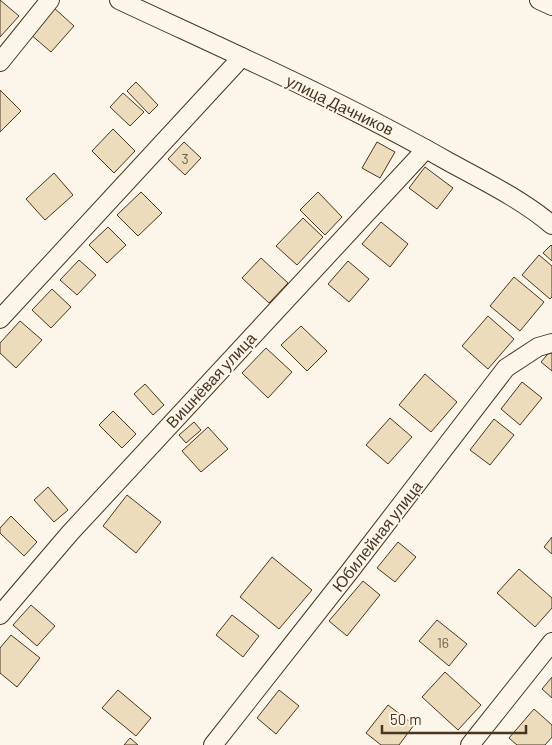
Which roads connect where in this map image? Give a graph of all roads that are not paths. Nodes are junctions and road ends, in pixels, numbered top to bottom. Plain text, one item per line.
1 (50, 0) edge
2 (119, 0) edge
3 (539, 0) edge
4 (552, 6) edge
5 (242, 57) junction
6 (0, 62) edge
7 (426, 148) junction
8 (552, 225) edge
9 (0, 319) edge
10 (552, 343) edge
11 (0, 615) edge
12 (552, 642) edge
13 (213, 745) edge
14 (470, 745) edge

1 - 6 street
2 - 5 street, улица Дачников
3 - 4 street
5 - 7 street, улица Дачников
5 - 9 street
7 - 8 street, улица Дачников
7 - 11 street, Вишнёвая улица
10 - 13 street, Юбилейная улица
12 - 14 street

